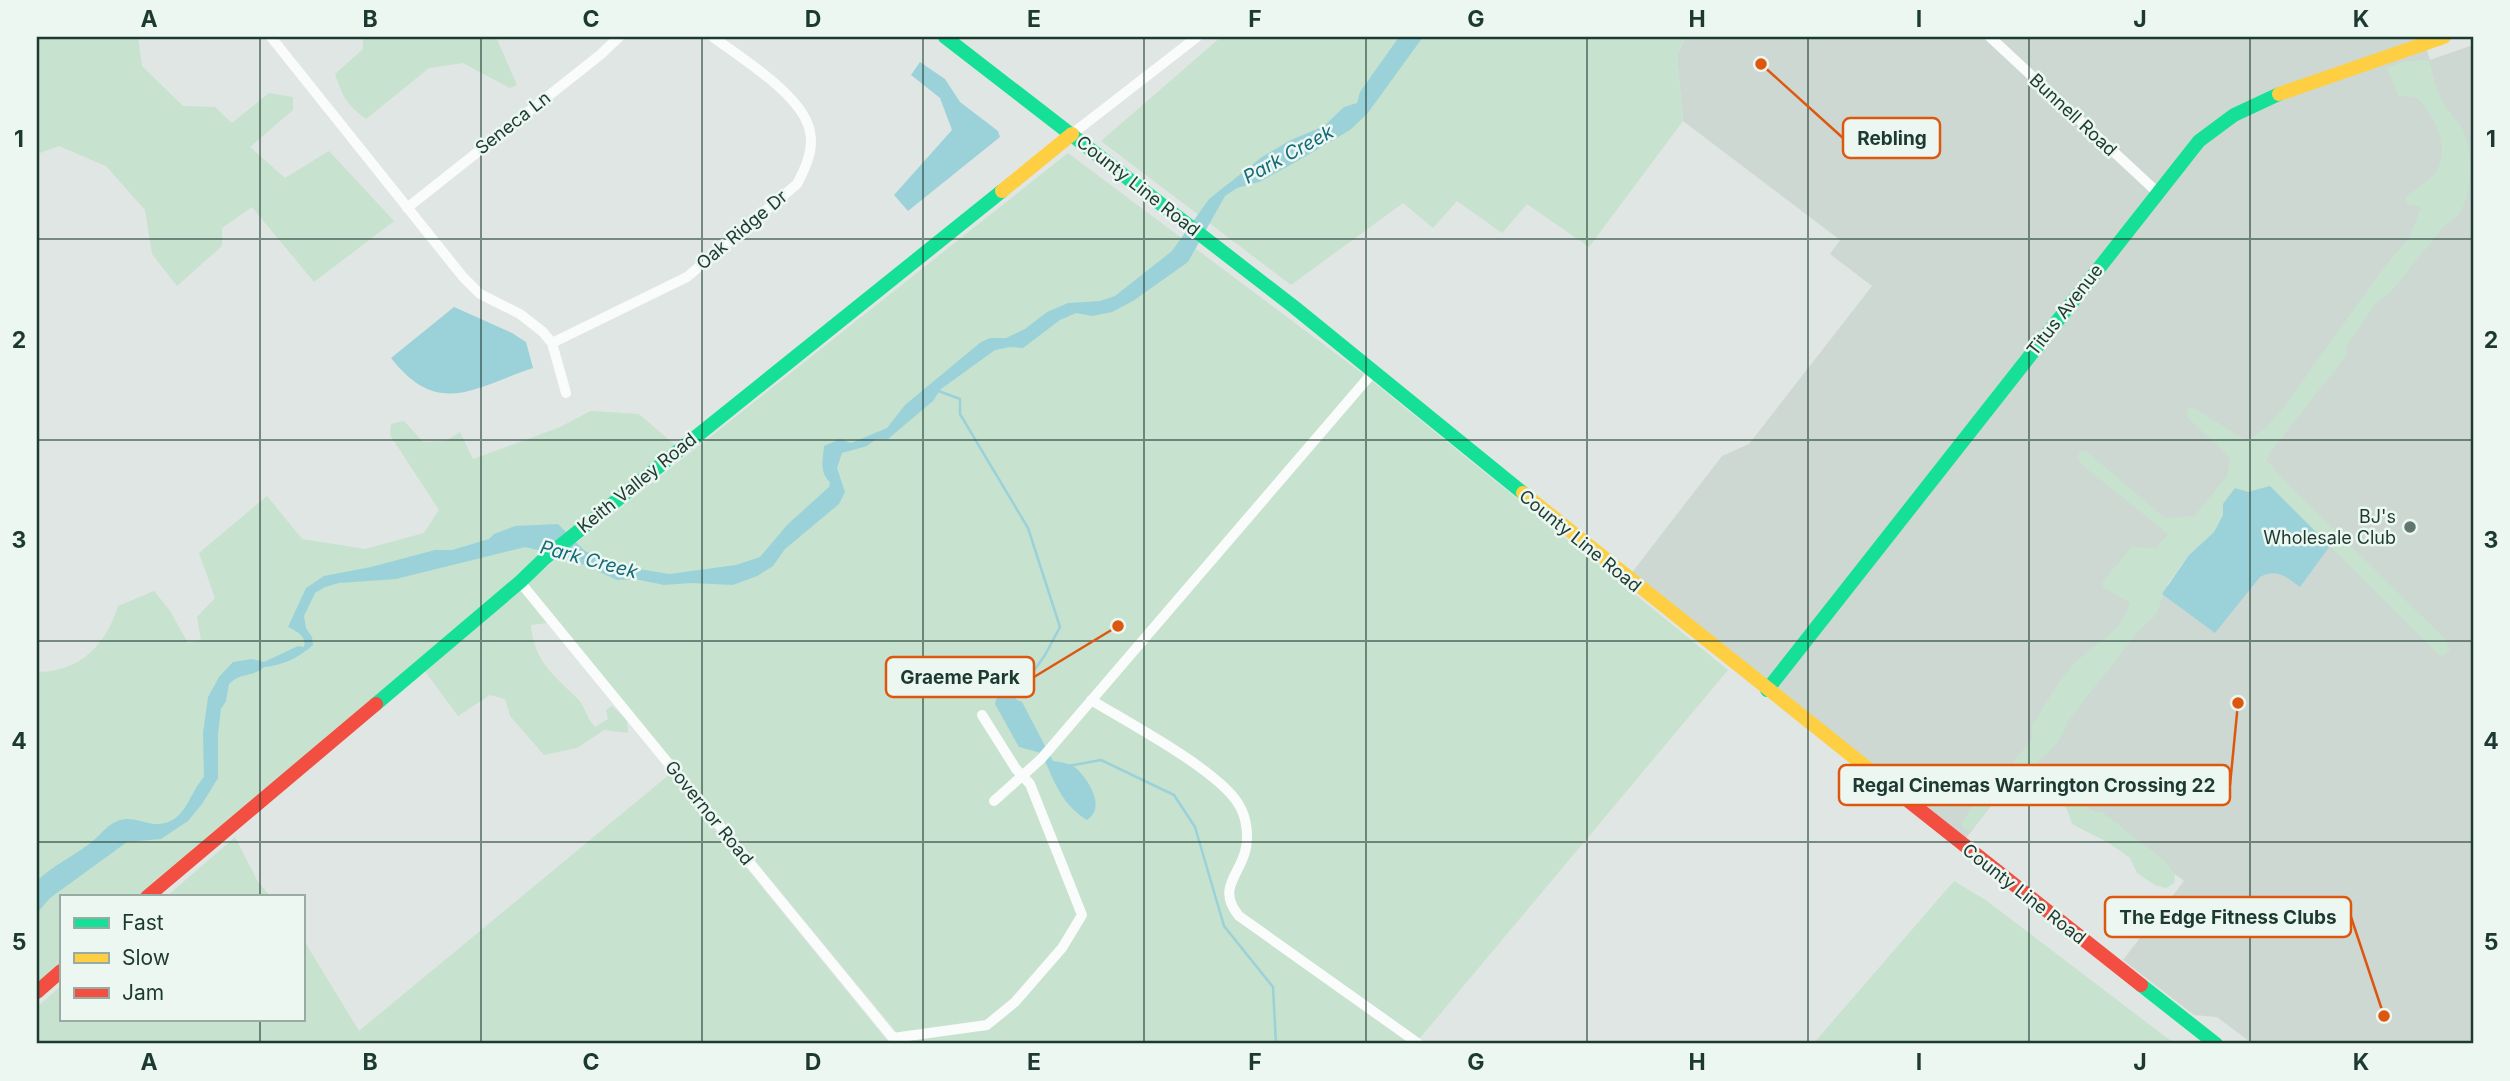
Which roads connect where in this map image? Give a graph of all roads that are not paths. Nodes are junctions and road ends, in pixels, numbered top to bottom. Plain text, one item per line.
1 (271, 37) edge
2 (619, 37) edge
3 (713, 37) edge
4 (945, 37) edge
5 (1197, 37) edge
6 (1990, 37) edge
7 (2444, 37) edge
8 (727, 41) edge
9 (1072, 134) junction
10 (2157, 192) junction
11 (407, 208) junction
12 (552, 343) junction
13 (1374, 371) junction
14 (566, 393) dead end
15 (520, 582) junction
16 (1767, 690) junction
17 (1091, 700) junction
18 (982, 715) dead end
19 (1022, 775) junction
20 (994, 801) dead end
21 (150, 895) edge
22 (60, 972) edge
23 (37, 992) edge
24 (896, 1041) edge
25 (1419, 1044) edge
26 (2216, 1044) edge

1 - 11 street
2 - 11 street, Seneca Ln
3 - 8 street, Oak Ridge Dr
4 - 9 street, County Line Road
5 - 9 street
6 - 10 street, Bunnell Road
7 - 10 street, Titus Avenue
8 - 12 street, Oak Ridge Dr
9 - 13 street, County Line Road
9 - 15 street, Keith Valley Road
10 - 16 street, Titus Avenue
11 - 12 street
12 - 14 street
13 - 16 street, County Line Road
13 - 17 street
15 - 21 street, Keith Valley Road
15 - 24 street, Governor Road
16 - 26 street, County Line Road
17 - 19 street
17 - 25 street
18 - 19 street
19 - 20 street
19 - 24 street
22 - 23 street

